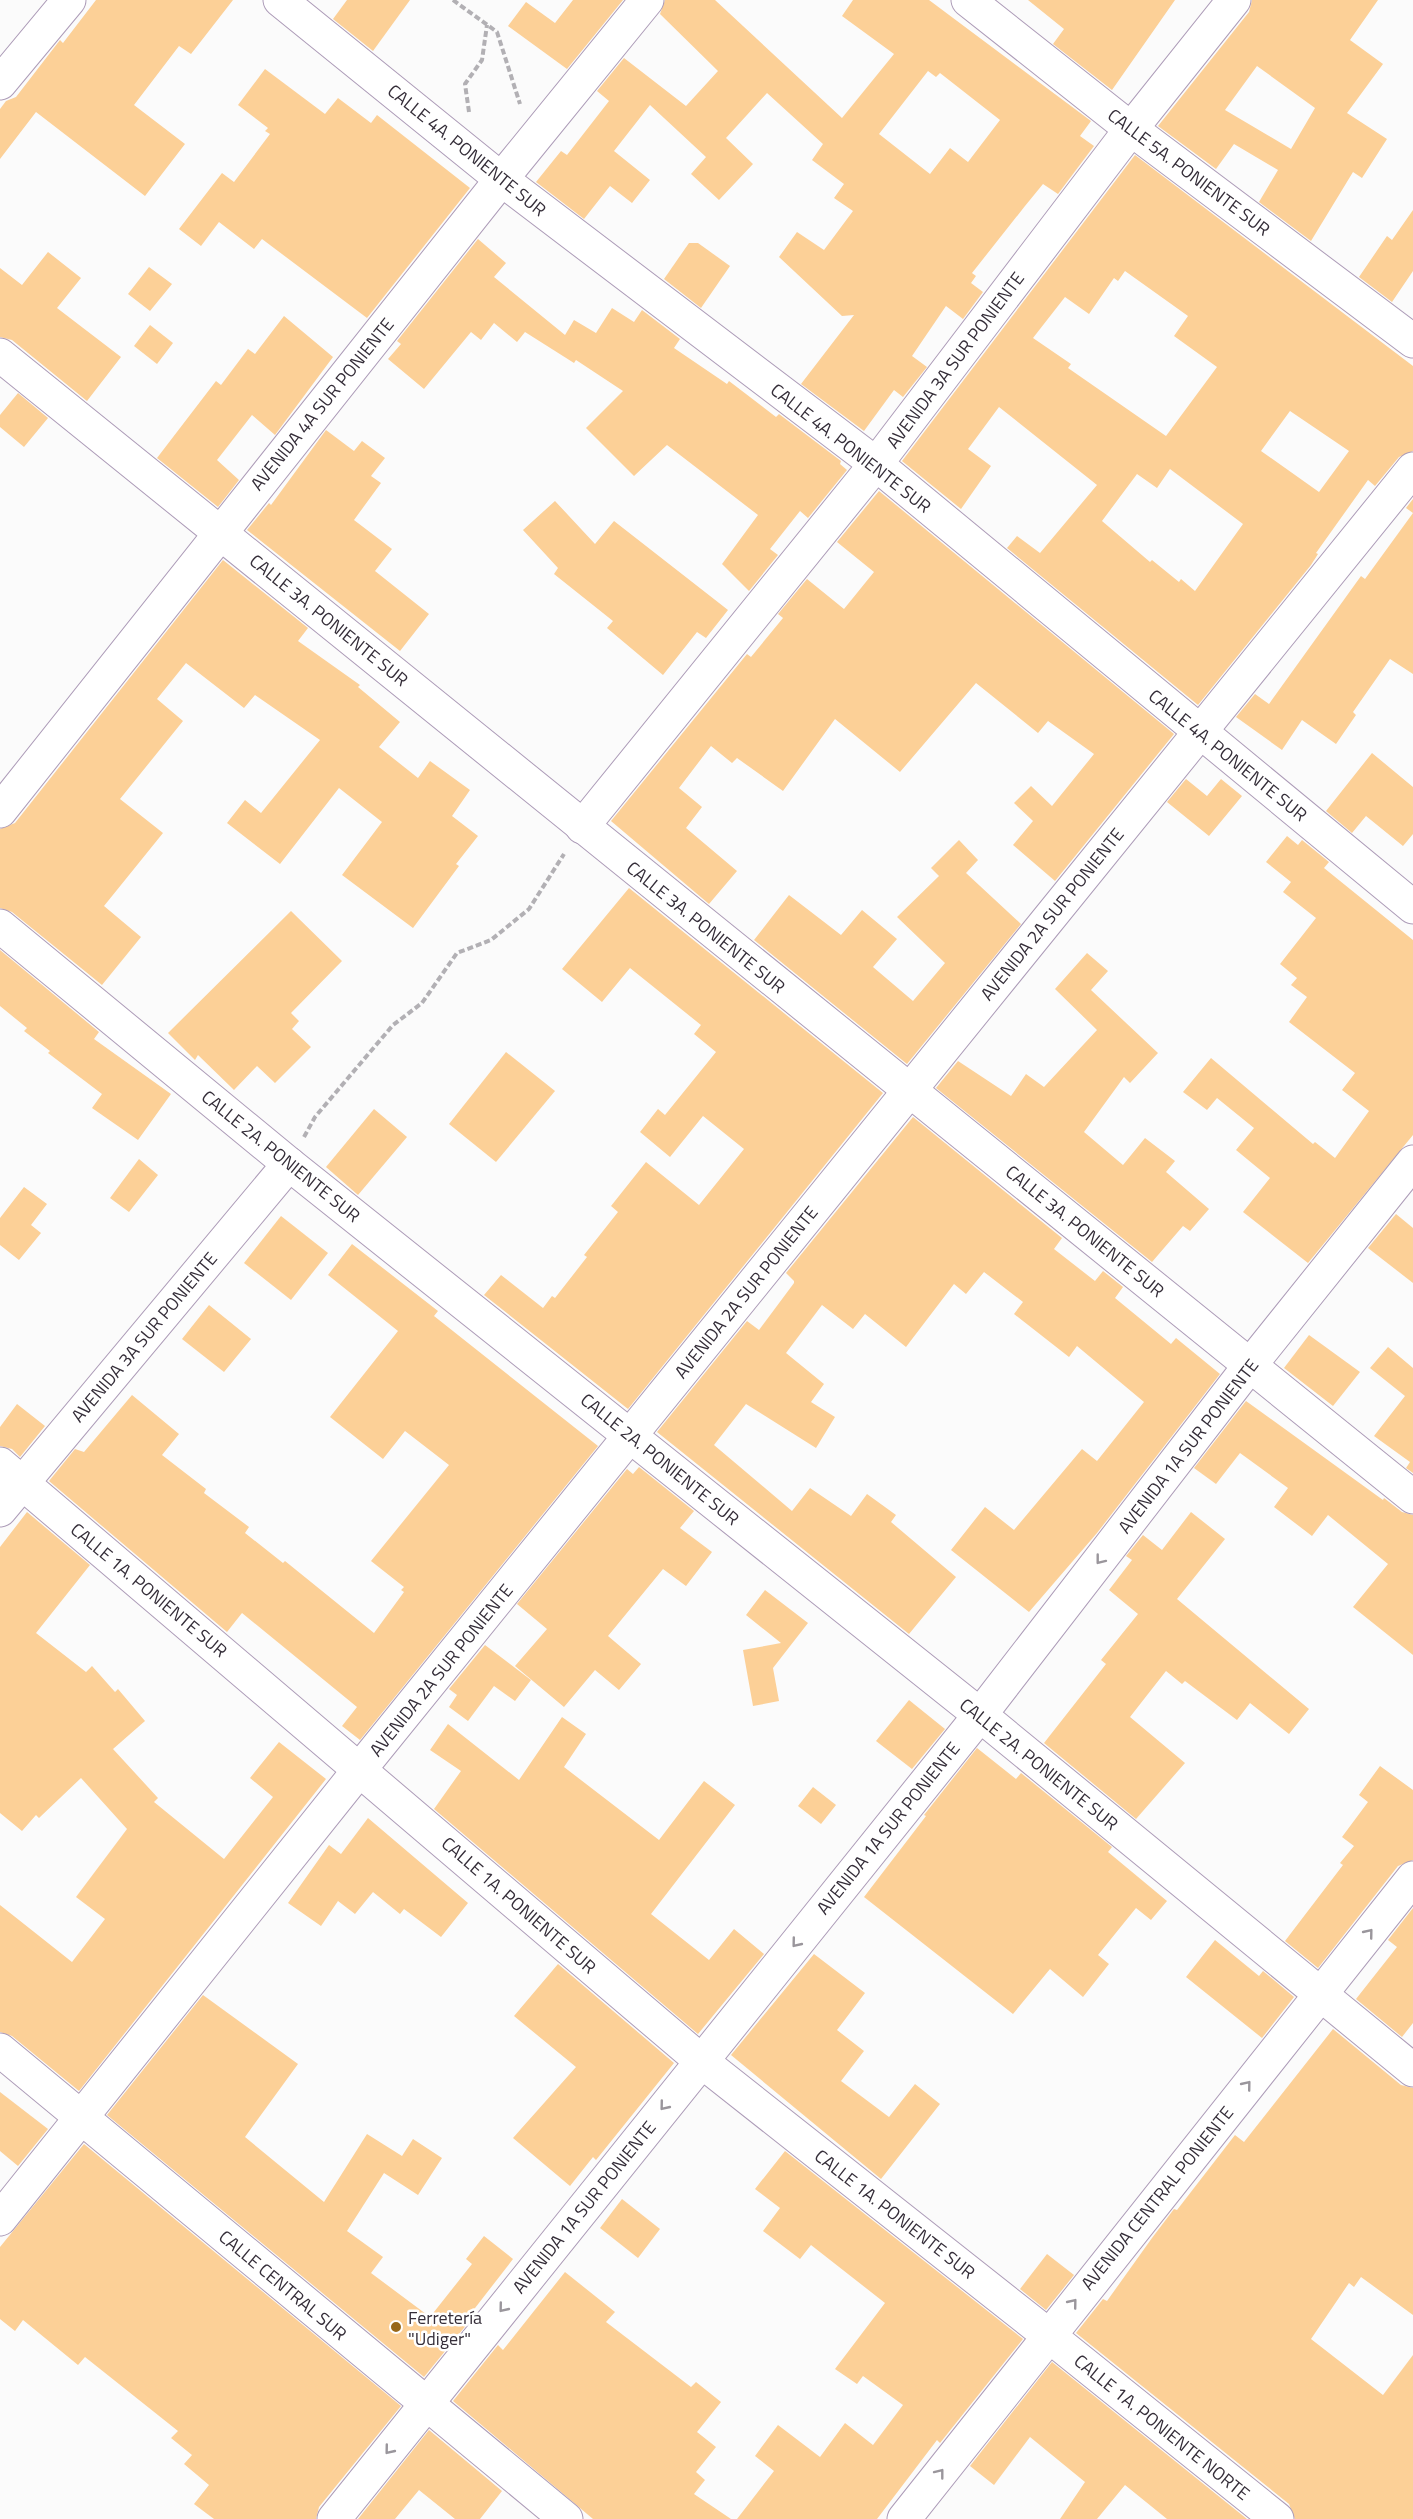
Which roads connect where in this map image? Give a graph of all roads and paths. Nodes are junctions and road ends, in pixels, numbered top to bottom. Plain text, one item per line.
1 (69, 0) edge
2 (280, 0) edge
3 (453, 0) edge
4 (647, 0) edge
5 (968, 0) edge
6 (1234, 0) edge
7 (487, 25) junction
8 (0, 83) edge
9 (471, 123) dead end
10 (1131, 129) junction
11 (532, 141) junction
12 (501, 179) junction
13 (1413, 341) edge
14 (0, 355) edge
15 (876, 464) junction
16 (1413, 469) edge
17 (221, 531) junction
18 (1200, 732) junction
19 (0, 812) edge
20 (582, 827) junction
21 (1413, 907) edge
22 (0, 926) edge
23 (909, 1090) junction
24 (1413, 1162) edge
25 (289, 1164) junction
26 (1251, 1364) junction
27 (631, 1436) junction
28 (11, 1473) edge
29 (1413, 1497) edge
30 (0, 1510) edge
31 (980, 1715) junction
32 (360, 1769) junction
33 (1413, 1878) edge
34 (1320, 1994) junction
35 (0, 2050) edge
36 (700, 2060) junction
37 (1413, 2070) edge
38 (82, 2117) junction
39 (0, 2219) edge
40 (1048, 2335) junction
41 (426, 2405) junction
42 (334, 2519) edge
43 (566, 2519) edge
44 (904, 2519) edge
45 (1276, 2519) edge

1 - 8 street
2 - 12 street, CALLE 4A. PONIENTE SUR
3 - 7 path
4 - 11 street, AVENIDA 4A SUR PONIENTE
5 - 10 street, CALLE 5A. PONIENTE SUR
6 - 10 street, AVENIDA 3A SUR PONIENTE
7 - 9 path
7 - 11 path
10 - 13 street, CALLE 5A. PONIENTE SUR
10 - 15 street, AVENIDA 3A SUR PONIENTE
11 - 12 street, AVENIDA 4A SUR PONIENTE
12 - 15 street, CALLE 4A. PONIENTE SUR
12 - 17 street, AVENIDA 4A SUR PONIENTE
14 - 17 street, CALLE 3A. PONIENTE SUR
15 - 18 street, CALLE 4A. PONIENTE SUR
15 - 20 street, AVENIDA 3A SUR PONIENTE
16 - 18 street, AVENIDA 2A SUR PONIENTE
17 - 19 street, AVENIDA 4A SUR PONIENTE
17 - 20 street, CALLE 3A. PONIENTE SUR
18 - 21 street, CALLE 4A. PONIENTE SUR
18 - 23 street, AVENIDA 2A SUR PONIENTE
20 - 23 street, CALLE 3A. PONIENTE SUR
20 - 25 path
22 - 25 street, CALLE 2A. PONIENTE SUR
23 - 26 street, CALLE 3A. PONIENTE SUR
23 - 27 street, AVENIDA 2A SUR PONIENTE
24 - 26 street, AVENIDA 1A SUR PONIENTE
25 - 27 street, CALLE 2A. PONIENTE SUR
25 - 28 street, AVENIDA 3A SUR PONIENTE
26 - 29 street, CALLE 3A. PONIENTE SUR
26 -> 31 street, AVENIDA 1A SUR PONIENTE
27 - 31 street, CALLE 2A. PONIENTE SUR
27 - 32 street, AVENIDA 2A SUR PONIENTE
28 - 30 street, AVENIDA 3A SUR PONIENTE
28 - 32 street, CALLE 1A. PONIENTE SUR
31 - 34 street, CALLE 2A. PONIENTE SUR
31 -> 36 street, AVENIDA 1A SUR PONIENTE
32 - 36 street, CALLE 1A. PONIENTE SUR
32 - 38 street, AVENIDA 2A SUR PONIENTE
34 -> 33 street, AVENIDA CENTRAL PONIENTE
34 - 37 street, CALLE 2A. PONIENTE SUR
40 -> 34 street, AVENIDA CENTRAL PONIENTE
35 - 38 street, CALLE CENTRAL SUR
36 - 40 street, CALLE 1A. PONIENTE SUR
36 -> 41 street, AVENIDA 1A SUR PONIENTE
38 - 39 street, AVENIDA 2A SUR PONIENTE
38 - 41 street, CALLE CENTRAL SUR
44 -> 40 street, AVENIDA CENTRAL PONIENTE
40 - 45 street, CALLE 1A. PONIENTE NORTE
41 -> 42 street, AVENIDA 1A SUR PONIENTE
41 - 43 street, CALLE CENTRAL SUR

